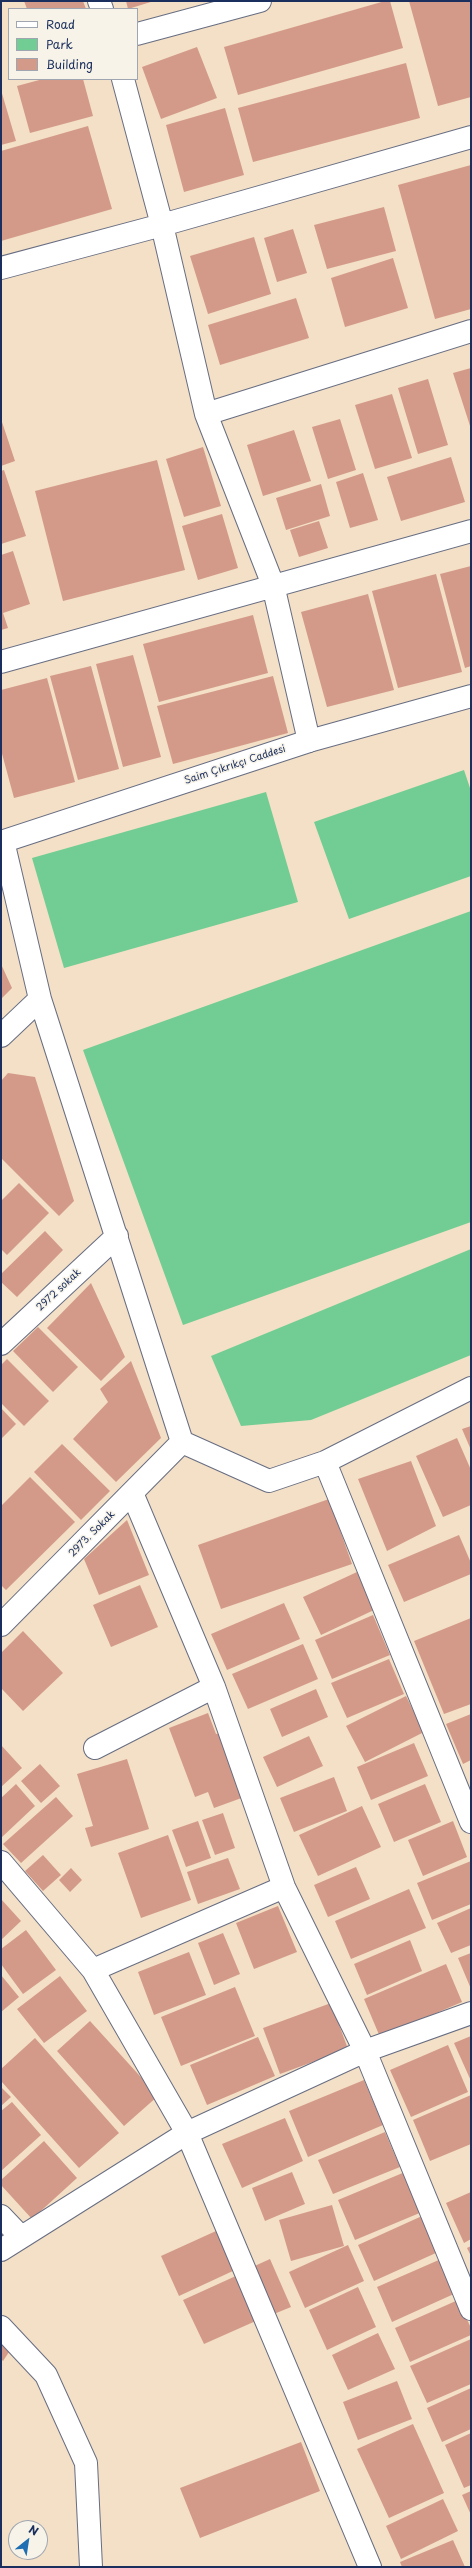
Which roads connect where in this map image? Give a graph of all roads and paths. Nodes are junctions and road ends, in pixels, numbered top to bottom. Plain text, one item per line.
1 (260, 1) edge
2 (138, 34) edge
3 (123, 80) edge
4 (471, 137) edge
5 (162, 225) junction
6 (1, 268) edge
7 (471, 331) edge
8 (206, 414) junction
9 (471, 532) edge
10 (273, 585) junction
11 (1, 662) edge
12 (471, 696) edge
13 (309, 741) junction
14 (2, 841) edge
15 (40, 999) junction
16 (1, 1036) edge
17 (117, 1236) junction
18 (1, 1344) edge
19 (471, 1388) edge
20 (182, 1442) junction
21 (324, 1462) junction
22 (132, 1493) junction
23 (1, 1625) edge
24 (214, 1687) junction
25 (95, 1748) dead end
26 (471, 1822) edge
27 (1, 1862) edge
28 (284, 1887) junction
29 (93, 1970) junction
30 (471, 2013) edge
31 (365, 2051) junction
32 (186, 2133) junction
33 (1, 2216) edge
34 (21, 2237) junction
35 (1, 2250) edge
36 (471, 2309) edge
37 (1, 2327) edge
38 (91, 2567) edge
39 (370, 2567) edge

1 - 2 street
3 - 5 street
4 - 5 street
5 - 6 street
5 - 8 street
7 - 8 street
8 - 10 street
9 - 10 street
10 - 11 street
10 - 13 street
12 - 13 street, Saim Çıkrıkçı Caddesi
13 - 14 street, Saim Çıkrıkçı Caddesi
14 - 15 street
15 - 16 street
15 - 17 street
17 - 18 street, 2972 sokak
17 - 20 street
19 - 21 street
20 - 21 street
20 - 22 street, 2973. Sokak
21 - 26 street
22 - 23 street, 2973. Sokak
22 - 24 street
24 - 25 street
24 - 28 street
27 - 29 street
28 - 29 street
28 - 31 street
29 - 32 street
30 - 31 street
31 - 32 street
31 - 36 street
32 - 34 street
32 - 39 street
33 - 34 street
34 - 35 street
37 - 38 street

